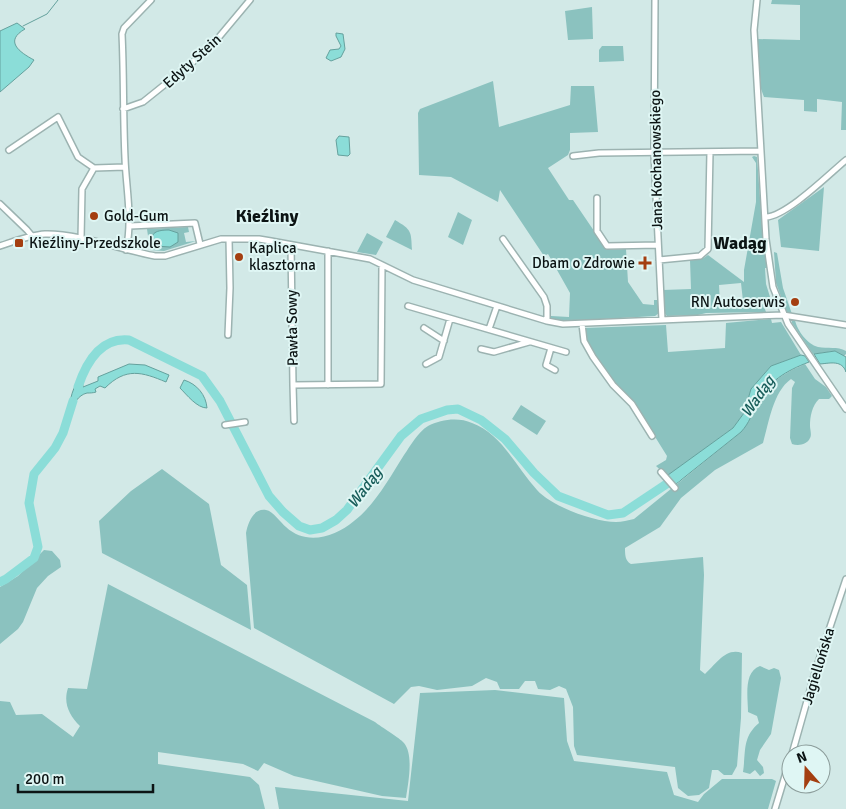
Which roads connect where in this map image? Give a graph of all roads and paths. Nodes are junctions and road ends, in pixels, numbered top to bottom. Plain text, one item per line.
1 (151, 0) edge
2 (250, 0) edge
3 (655, 0) edge
4 (757, 0) edge
5 (123, 108) junction
6 (9, 150) dead end
7 (761, 151) junction
8 (710, 152) junction
9 (654, 154) junction
10 (573, 156) dead end
11 (846, 160) edge
12 (125, 167) junction
13 (94, 168) junction
14 (597, 198) dead end
15 (0, 204) edge
16 (766, 217) junction
17 (130, 226) junction
18 (32, 236) junction
19 (81, 239) junction
20 (229, 239) junction
21 (503, 239) dead end
22 (200, 244) junction
23 (291, 244) junction
24 (658, 245) junction
25 (0, 246) edge
26 (126, 250) junction
27 (328, 252) junction
28 (659, 260) junction
29 (382, 265) junction
30 (408, 306) dead end
31 (497, 306) junction
32 (783, 315) junction
33 (450, 319) junction
34 (662, 320) junction
35 (547, 321) junction
36 (582, 324) junction
37 (846, 325) edge
38 (424, 328) dead end
39 (489, 329) junction
40 (228, 335) dead end
41 (512, 337) junction
42 (444, 341) junction
43 (529, 342) junction
44 (511, 347) junction
45 (550, 348) junction
46 (481, 349) dead end
47 (566, 352) dead end
48 (426, 364) dead end
49 (555, 370) dead end
50 (293, 385) junction
51 (328, 385) junction
52 (846, 409) edge
53 (294, 421) dead end
54 (245, 422) dead end
55 (226, 425) dead end
56 (652, 436) dead end
57 (662, 472) dead end
58 (675, 488) dead end
59 (846, 579) edge
60 (794, 744) edge
61 (781, 789) edge
62 (775, 809) edge

1 - 5 street
2 - 5 street, Edyty Stein
3 - 9 street, Jana Kochanowskiego
4 - 7 street
5 - 12 street
6 - 13 street
7 - 8 street
7 - 16 street
8 - 9 street
8 - 28 street
9 - 10 street
9 - 24 street, Jana Kochanowskiego
11 - 16 street
12 - 13 street
12 - 17 street
13 - 19 street
14 - 24 street
15 - 18 street
16 - 32 street
17 - 22 street
17 - 26 street
18 - 19 street
18 - 25 street
19 - 26 street
20 - 22 street
20 - 23 street
20 - 40 street
21 - 35 street
22 - 26 street
23 - 27 street
23 - 50 street, Pawła Sowy
24 - 28 street, Jana Kochanowskiego
27 - 29 street
27 - 51 street
28 - 34 street, Jana Kochanowskiego
29 - 31 street
29 - 51 street, Pawła Sowy
30 - 33 street
31 - 35 street
31 - 39 street
32 - 34 street
32 - 37 street
32 - 52 street
33 - 39 street
33 - 42 street
34 - 36 street
35 - 36 street
36 - 56 street
38 - 42 street
39 - 41 street
41 - 43 street
41 - 44 street
42 - 48 street
43 - 44 street
43 - 45 street
44 - 46 street
45 - 47 street
45 - 49 street
50 - 51 street, Pawła Sowy
50 - 53 street
54 - 55 street
57 - 58 street
59 - 60 street, Jagiellońska
61 - 62 street, Jagiellońska

